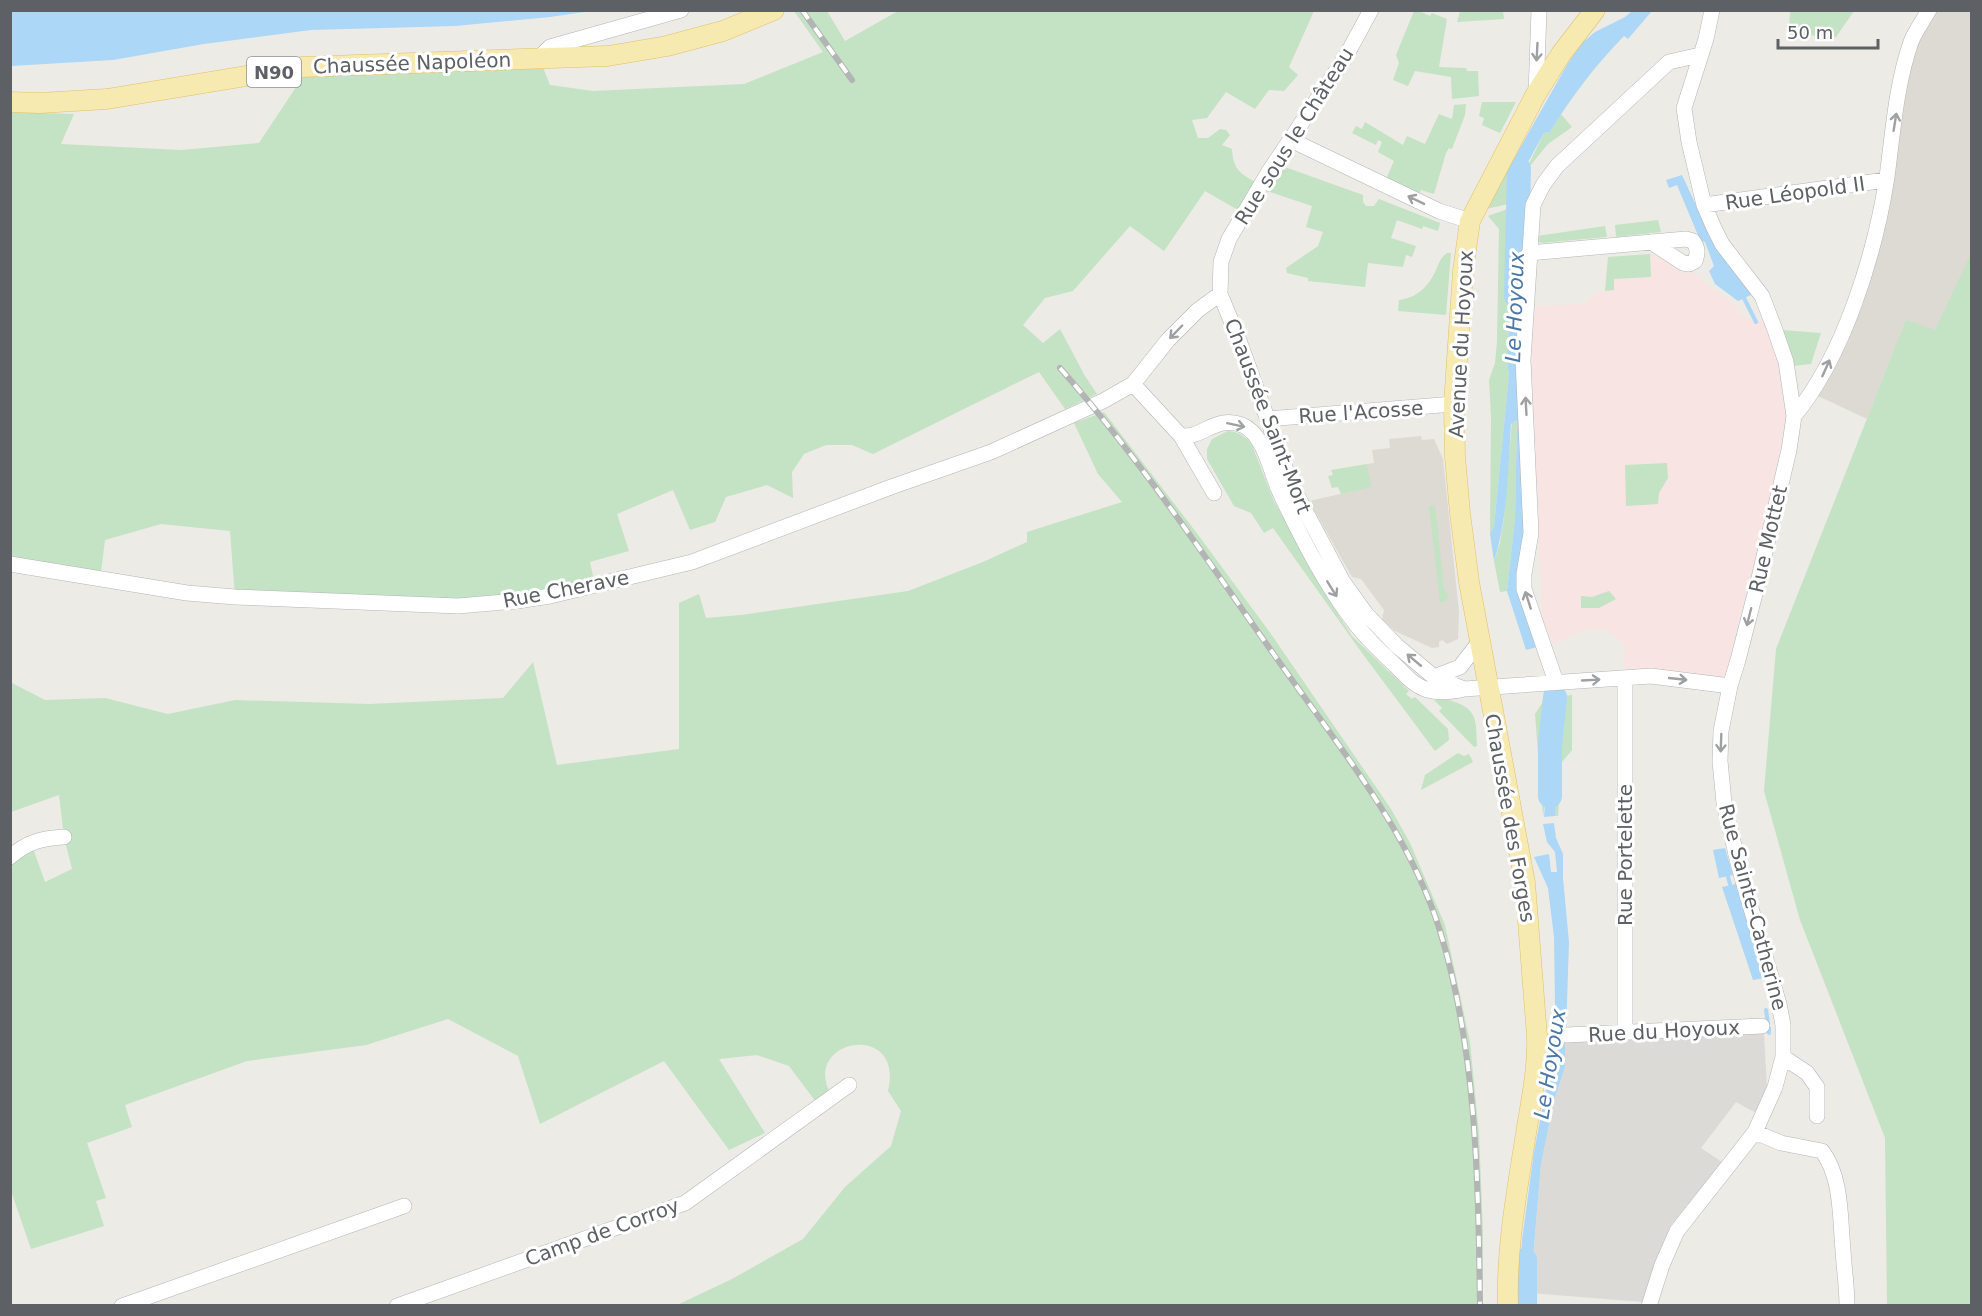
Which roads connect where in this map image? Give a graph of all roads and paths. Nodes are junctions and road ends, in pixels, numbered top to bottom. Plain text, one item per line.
1 (681, 10) edge
2 (774, 10) edge
3 (1371, 10) edge
4 (1539, 10) edge
5 (1595, 10) edge
6 (1601, 10) edge
7 (1712, 10) edge
8 (1929, 10) edge
9 (1581, 28) junction
10 (1700, 55) junction
11 (539, 58) junction
12 (1536, 94) junction
13 (10, 102) edge
14 (1291, 140) junction
15 (1886, 180) junction
16 (1704, 205) junction
17 (1470, 221) junction
18 (1651, 242) dead end
19 (1529, 253) junction
20 (1220, 294) junction
21 (1133, 384) junction
22 (1454, 404) junction
23 (1794, 416) junction
24 (1268, 419) junction
25 (1181, 436) junction
26 (1214, 493) dead end
27 (10, 564) edge
28 (1480, 641) junction
29 (1434, 677) junction
30 (1625, 678) junction
31 (1556, 682) junction
32 (1730, 686) junction
33 (1488, 688) junction
34 (1464, 689) junction
35 (64, 837) dead end
36 (10, 857) edge
37 (1762, 1026) dead end
38 (1625, 1032) junction
39 (1566, 1035) dead end
40 (1783, 1057) junction
41 (849, 1085) dead end
42 (1817, 1116) dead end
43 (1755, 1132) junction
44 (404, 1206) dead end
45 (122, 1305) edge
46 (397, 1305) edge
47 (1508, 1305) edge
48 (1649, 1305) edge
49 (1847, 1305) edge

1 - 11 street
2 - 11 main road, Chaussée Napoléon / N90
3 - 14 street, Rue sous le Château
4 -> 12 street
5 - 9 main road, Avenue du Hoyoux
6 - 9 main road, Avenue du Hoyoux
7 - 10 street
15 -> 8 street
9 - 12 main road, Avenue du Hoyoux
10 - 16 street
10 - 19 street
11 - 13 main road, Chaussée Napoléon / N90
12 - 17 main road, Avenue du Hoyoux
17 -> 14 street
14 - 20 street, Rue sous le Château
15 - 16 street, Rue Léopold II
23 -> 15 street
16 - 23 street
17 - 22 main road, Avenue du Hoyoux
18 - 19 street
31 -> 19 street
20 -> 21 street
20 - 24 street, Chaussée Saint-Mort
21 - 25 street
21 - 27 street, Rue Cherave
22 - 24 street, Rue l'Acosse
22 - 28 main road, Avenue du Hoyoux
23 -> 32 street, Rue Mottet
29 -> 24 street, Chaussée Saint-Mort
25 - 26 street
25 -> 34 street
28 - 29 street
28 - 33 main road, Avenue du Hoyoux
29 - 34 street, Chaussée Saint-Mort
31 -> 30 street
30 -> 32 street
30 - 38 street, Rue Portelette
31 - 33 street
32 -> 40 street, Rue Sainte-Catherine
33 - 34 street
33 - 47 main road, Chaussée des Forges
35 - 36 street
37 - 38 street, Rue du Hoyoux
38 - 39 street, Rue du Hoyoux
40 - 42 street
40 - 43 street, Rue Sainte-Catherine
41 - 46 street, Camp de Corroy
43 - 48 street, Rue Sainte-Catherine
43 - 49 street
44 - 45 street

